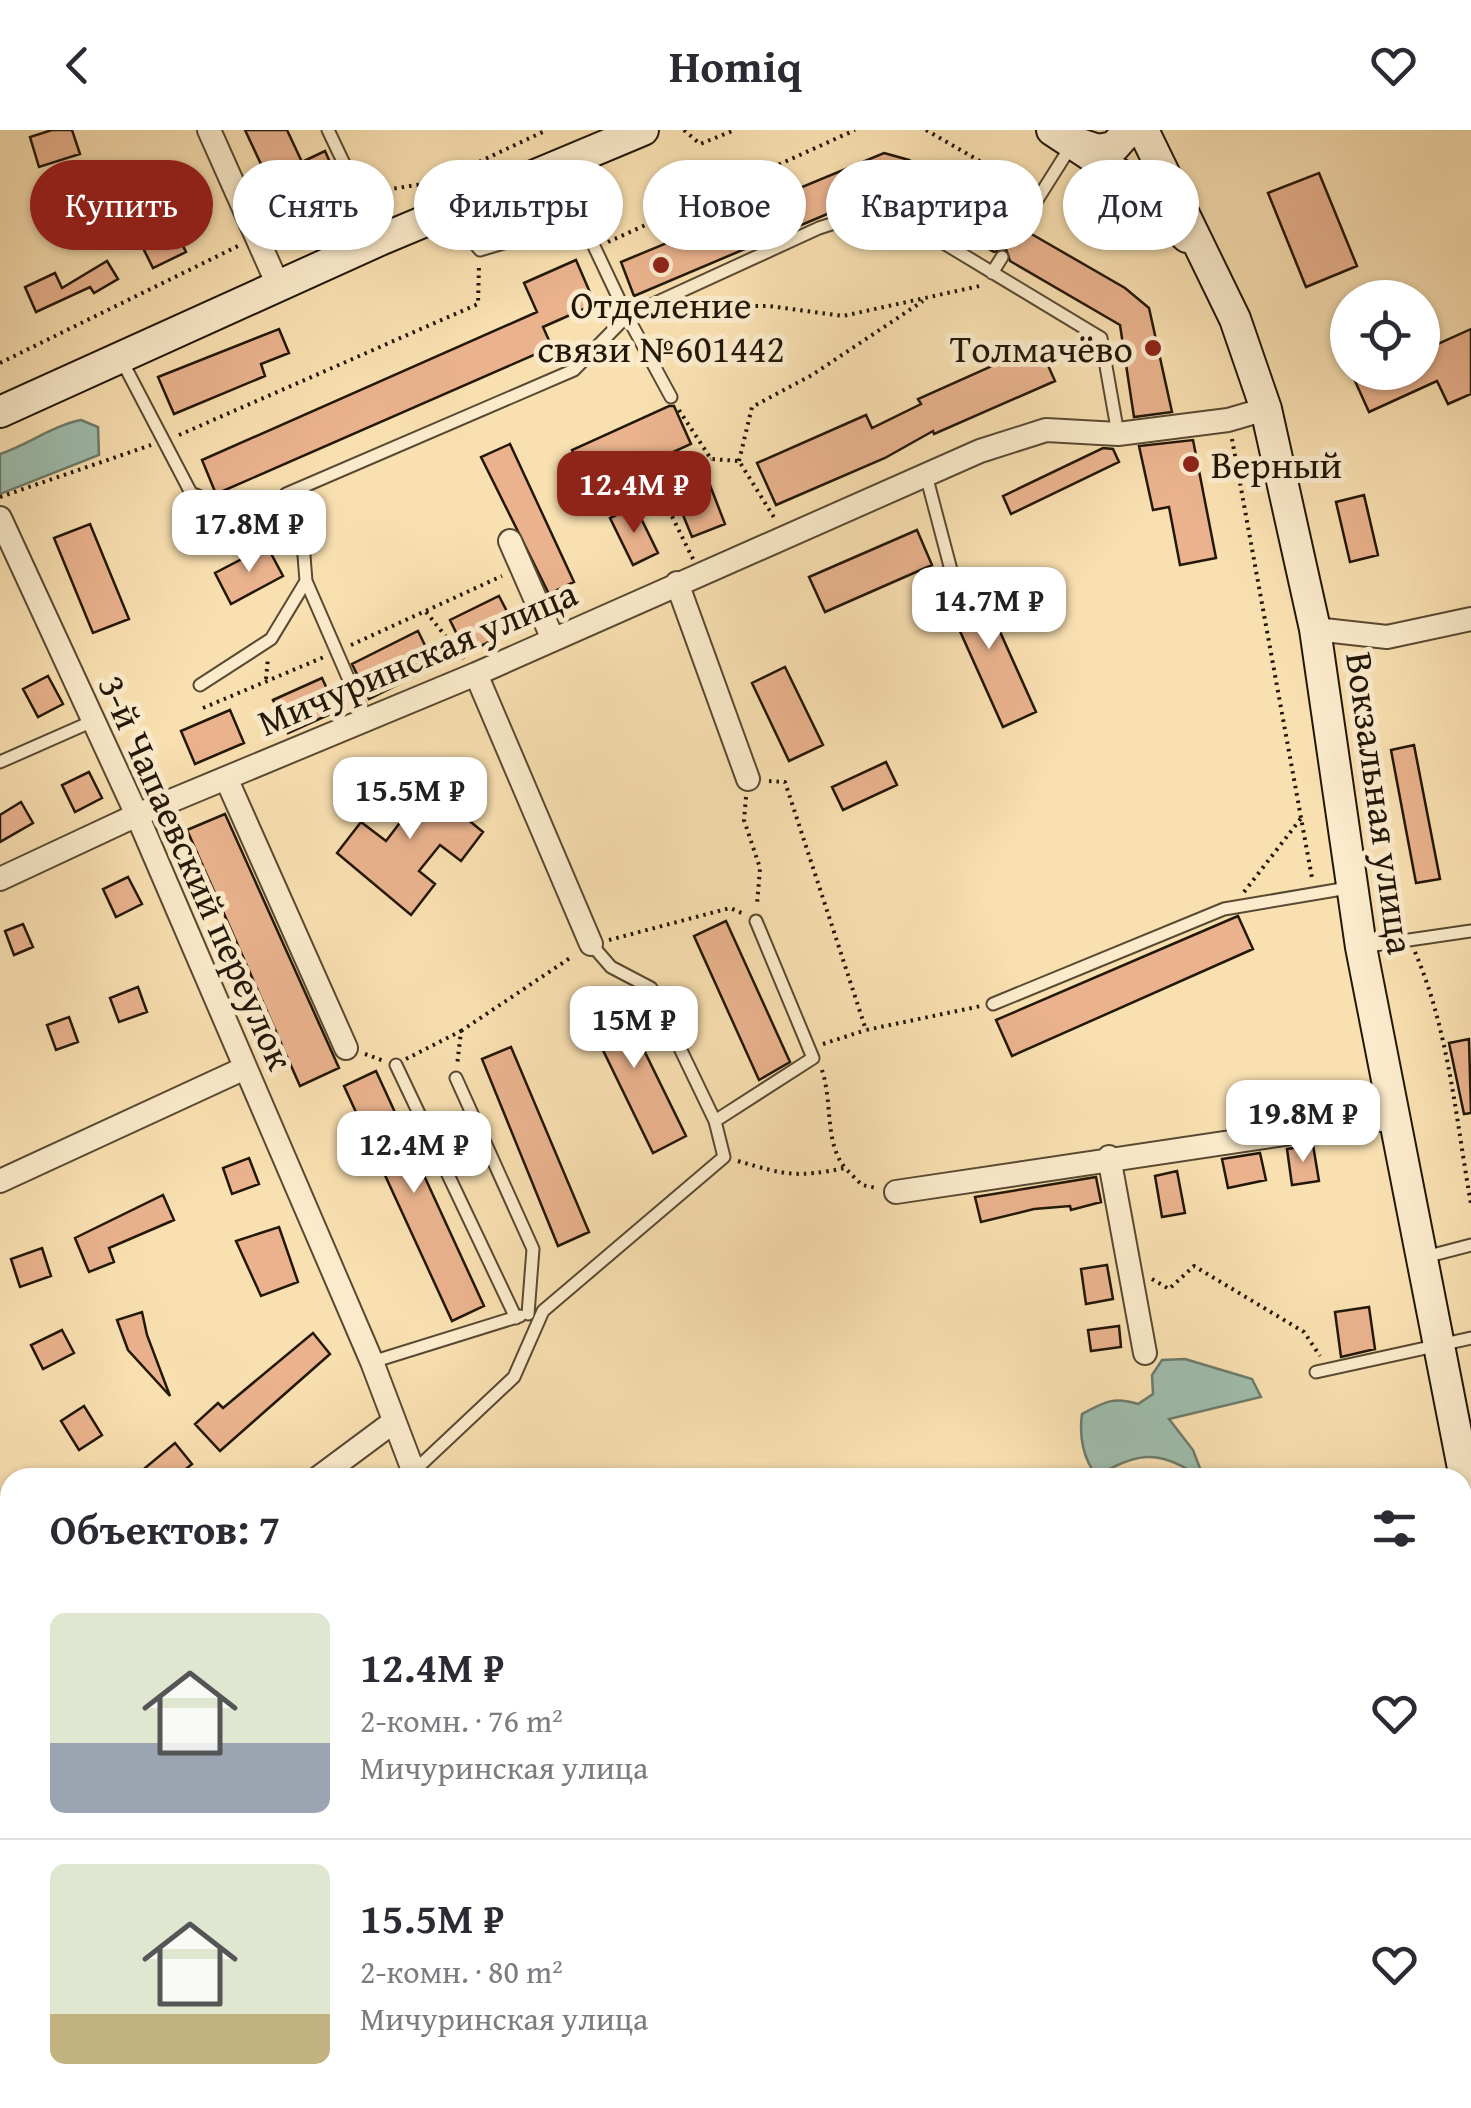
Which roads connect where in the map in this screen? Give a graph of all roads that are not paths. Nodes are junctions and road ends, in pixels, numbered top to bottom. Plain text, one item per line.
1 (209, 130) edge
2 (328, 130) edge
3 (643, 130) edge
4 (1129, 130) edge
5 (1144, 130) edge
6 (1063, 136) edge
7 (342, 160) edge
8 (575, 160) edge
9 (1043, 188) edge
10 (357, 250) edge
11 (595, 250) edge
12 (1002, 256) dead end
13 (1212, 265) junction
14 (992, 273) junction
15 (278, 285) junction
16 (627, 316) junction
17 (120, 358) junction
18 (671, 397) road end
19 (1266, 409) junction
20 (0, 412) edge
21 (1118, 434) junction
22 (926, 475) junction
23 (281, 507) junction
24 (0, 518) edge
25 (510, 540) dead end
26 (951, 570) dead end
27 (306, 580) junction
28 (677, 583) junction
29 (1468, 624) edge
30 (1315, 629) junction
31 (552, 638) junction
32 (476, 674) junction
33 (200, 686) dead end
34 (366, 719) junction
35 (93, 720) junction
36 (0, 762) edge
37 (226, 778) junction
38 (748, 779) road end
39 (137, 815) junction
40 (0, 880) edge
41 (1352, 887) junction
42 (756, 920) road end
43 (1471, 930) edge
44 (591, 944) joint
45 (1361, 948) junction
46 (993, 1004) road end
47 (346, 1048) road end
48 (396, 1065) road end
49 (246, 1068) junction
50 (456, 1078) road end
51 (1392, 1118) junction
52 (715, 1121) junction
53 (1109, 1157) junction
54 (0, 1181) edge
55 (896, 1192) road end
56 (1471, 1245) edge
57 (1421, 1258) junction
58 (543, 1311) junction
59 (522, 1316) junction
60 (1457, 1342) edge
61 (1145, 1353) dead end
62 (372, 1362) junction
63 (1316, 1372) dead end
64 (392, 1424) junction
65 (332, 1468) edge
66 (409, 1468) edge
67 (420, 1468) edge
68 (1468, 1468) edge

1 - 15 street
2 - 7 lane
3 - 8 main road
4 - 6 main road
5 - 13 main road, Вокзальная улица
6 - 9 lane
6 - 13 main road
10 - 15 main road
11 - 16 lane
12 - 14 lane
13 - 19 main road, Вокзальная улица
14 - 16 lane
14 - 21 lane
15 - 17 main road
16 - 18 lane
16 - 23 lane
17 - 20 main road
17 - 23 lane
19 - 21 street, Мичуринская улица
19 - 30 main road, Вокзальная улица
21 - 22 street, Мичуринская улица
22 - 26 lane
22 - 28 street, Мичуринская улица
23 - 27 lane
24 - 35 street, 3-й Чапаевский переулок
25 - 31 street
27 - 33 lane
27 - 34 lane
28 - 31 street, Мичуринская улица
28 - 38 street
29 - 30 street
30 - 41 main road, Вокзальная улица
31 - 32 street, Мичуринская улица
32 - 34 street, Мичуринская улица
32 - 44 street
34 - 37 street, Мичуринская улица
35 - 36 lane
35 - 39 street, 3-й Чапаевский переулок
37 - 39 street, Мичуринская улица
37 - 47 street
39 - 40 street, Мичуринская улица
39 - 49 street, 3-й Чапаевский переулок
41 - 45 main road, Вокзальная улица
41 - 46 lane
42 - 52 lane
43 - 45 lane
44 - 52 lane
45 - 51 main road, Вокзальная улица
48 - 59 lane
49 - 54 street
49 - 62 street, 3-й Чапаевский переулок
50 - 59 lane
51 - 53 street
51 - 57 main road, Вокзальная улица
52 - 58 lane
53 - 55 street
53 - 61 street
56 - 57 lane
57 - 60 main road, Вокзальная улица
58 - 59 lane
58 - 67 lane
59 - 62 lane
60 - 63 lane
60 - 68 main road, Вокзальная улица
62 - 64 street, 3-й Чапаевский переулок
64 - 65 street
64 - 66 street, 3-й Чапаевский переулок

